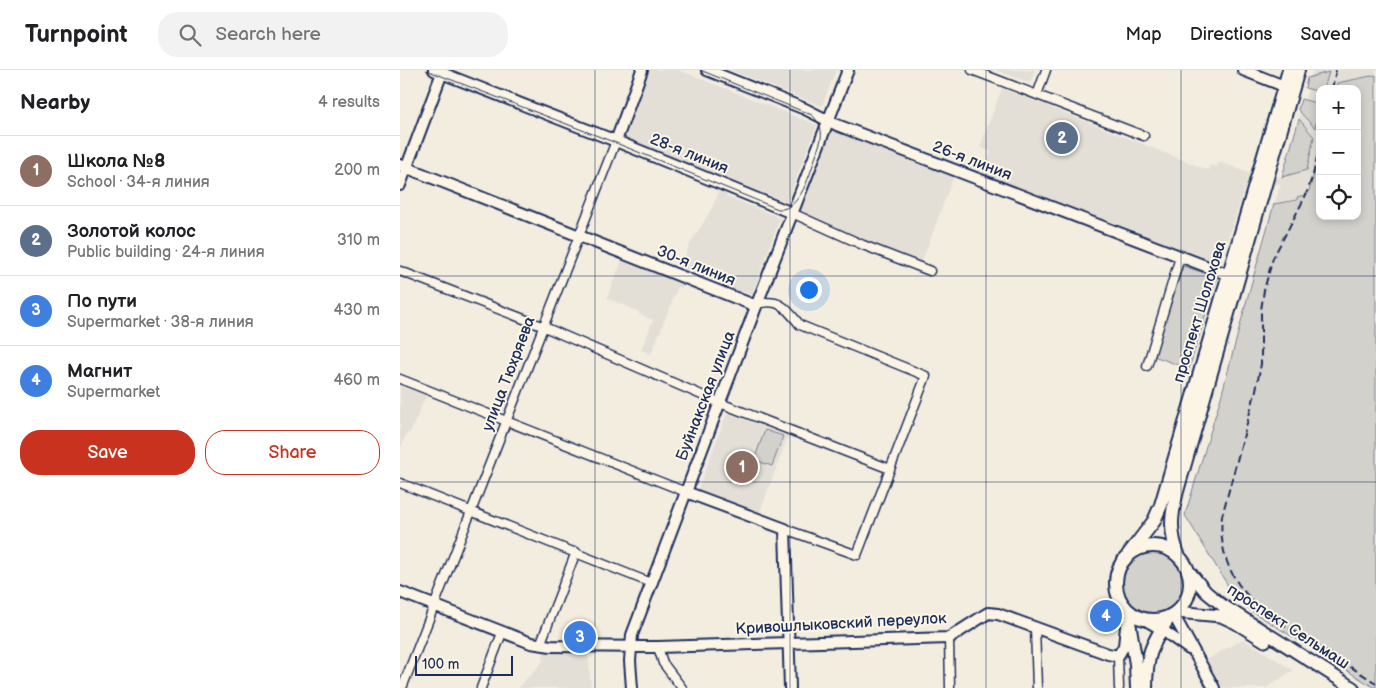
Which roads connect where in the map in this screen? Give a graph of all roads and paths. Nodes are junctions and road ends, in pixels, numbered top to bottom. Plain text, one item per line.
1 (642, 70) edge
2 (707, 70) edge
3 (848, 70) edge
4 (972, 70) edge
5 (1046, 70) edge
6 (1243, 70) edge
7 (1289, 70) edge
8 (1298, 70) edge
9 (440, 71) edge
10 (1284, 86) junction
11 (1037, 95) junction
12 (828, 119) junction
13 (1144, 136) dead end
14 (616, 140) junction
15 (403, 166) edge
16 (400, 185) edge
17 (792, 212) junction
18 (580, 235) junction
19 (1180, 257) junction
20 (400, 271) edge
21 (930, 271) dead end
22 (1229, 275) junction
23 (756, 304) junction
24 (542, 326) junction
25 (1147, 366) dead end
26 (400, 379) edge
27 (720, 403) junction
28 (507, 422) junction
29 (890, 469) junction
30 (400, 483) edge
31 (686, 492) junction
32 (473, 511) junction
33 (785, 529) junction
34 (576, 552) junction
35 (1128, 555) junction
36 (1179, 557) junction
37 (1187, 569) junction
38 (651, 583) junction
39 (400, 592) edge
40 (435, 606) junction
41 (1128, 614) junction
42 (1173, 614) junction
43 (1144, 619) junction
44 (1035, 627) junction
45 (1161, 629) junction
46 (502, 633) junction
47 (949, 638) junction
48 (788, 642) junction
49 (540, 645) junction
50 (632, 647) junction
51 (658, 647) junction
52 (1194, 653) junction
53 (1119, 658) junction
54 (1136, 663) junction
55 (402, 688) edge
56 (481, 688) edge
57 (632, 688) edge
58 (682, 688) edge
59 (790, 688) edge
60 (950, 688) edge
61 (1037, 688) edge
62 (1119, 688) edge
63 (1137, 688) edge
64 (1146, 688) edge
65 (1214, 688) edge
66 (1340, 688) edge
67 (1353, 688) edge

1 - 14 street, улица Тюхряева
2 - 12 street, 26-я линия
3 - 12 street, Буйнакская улица
4 - 11 street
5 - 11 street
6 - 10 street
7 - 10 main road, проспект Шолохова
8 - 36 main road, проспект Шолохова
9 - 14 street, 28-я линия
9 - 15 street
10 - 22 main road, проспект Шолохова
11 - 13 street
12 - 17 street, Буйнакская улица
12 - 19 street, 26-я линия
14 - 17 street, 28-я линия
14 - 18 street, улица Тюхряева
15 - 16 street
15 - 18 street, 30-я линия
17 - 21 street, 28-я линия
17 - 23 street, Буйнакская улица
18 - 23 street, 30-я линия
18 - 24 street, улица Тюхряева
19 - 22 street, 26-я линия
19 - 25 street
20 - 24 street
22 - 35 main road, проспект Шолохова
23 - 27 street, Буйнакская улица
23 - 29 street, 30-я линия
24 - 27 street
24 - 28 street, улица Тюхряева
26 - 28 street
27 - 29 street
27 - 31 street, Буйнакская улица
28 - 31 street
28 - 32 street, улица Тюхряева
29 - 33 street
30 - 32 street
31 - 33 street
31 - 38 street, Буйнакская улица
32 - 34 street
32 - 40 street, улица Тюхряева
33 - 48 street
34 - 38 street
34 - 49 street
35 - 36 main road
35 - 41 main road
36 - 37 main road
37 - 42 main road
37 - 67 main road, проспект Сельмаш
38 - 50 street, Буйнакская улица
39 - 40 street, Кривошлыковский переулок
40 - 46 street, Кривошлыковский переулок
40 - 55 street, улица Тюхряева
41 - 43 main road
41 - 53 street
41 - 54 main road
42 - 43 main road
42 - 45 main road
42 - 52 street
42 - 66 main road, проспект Сельмаш
43 - 45 street
44 - 47 street, Кривошлыковский переулок
44 - 53 street, Кривошлыковский переулок
44 - 61 street
45 - 52 street
45 - 64 main road
46 - 49 street, Кривошлыковский переулок
46 - 56 street
47 - 48 street, Кривошлыковский переулок
47 - 60 street
48 - 51 street, Кривошлыковский переулок
48 - 59 street
49 - 50 street, Кривошлыковский переулок
50 - 51 street, Кривошлыковский переулок
50 - 57 street, Буйнакская улица
51 - 58 street
52 - 65 street
53 - 54 street
53 - 62 street
54 - 63 main road

